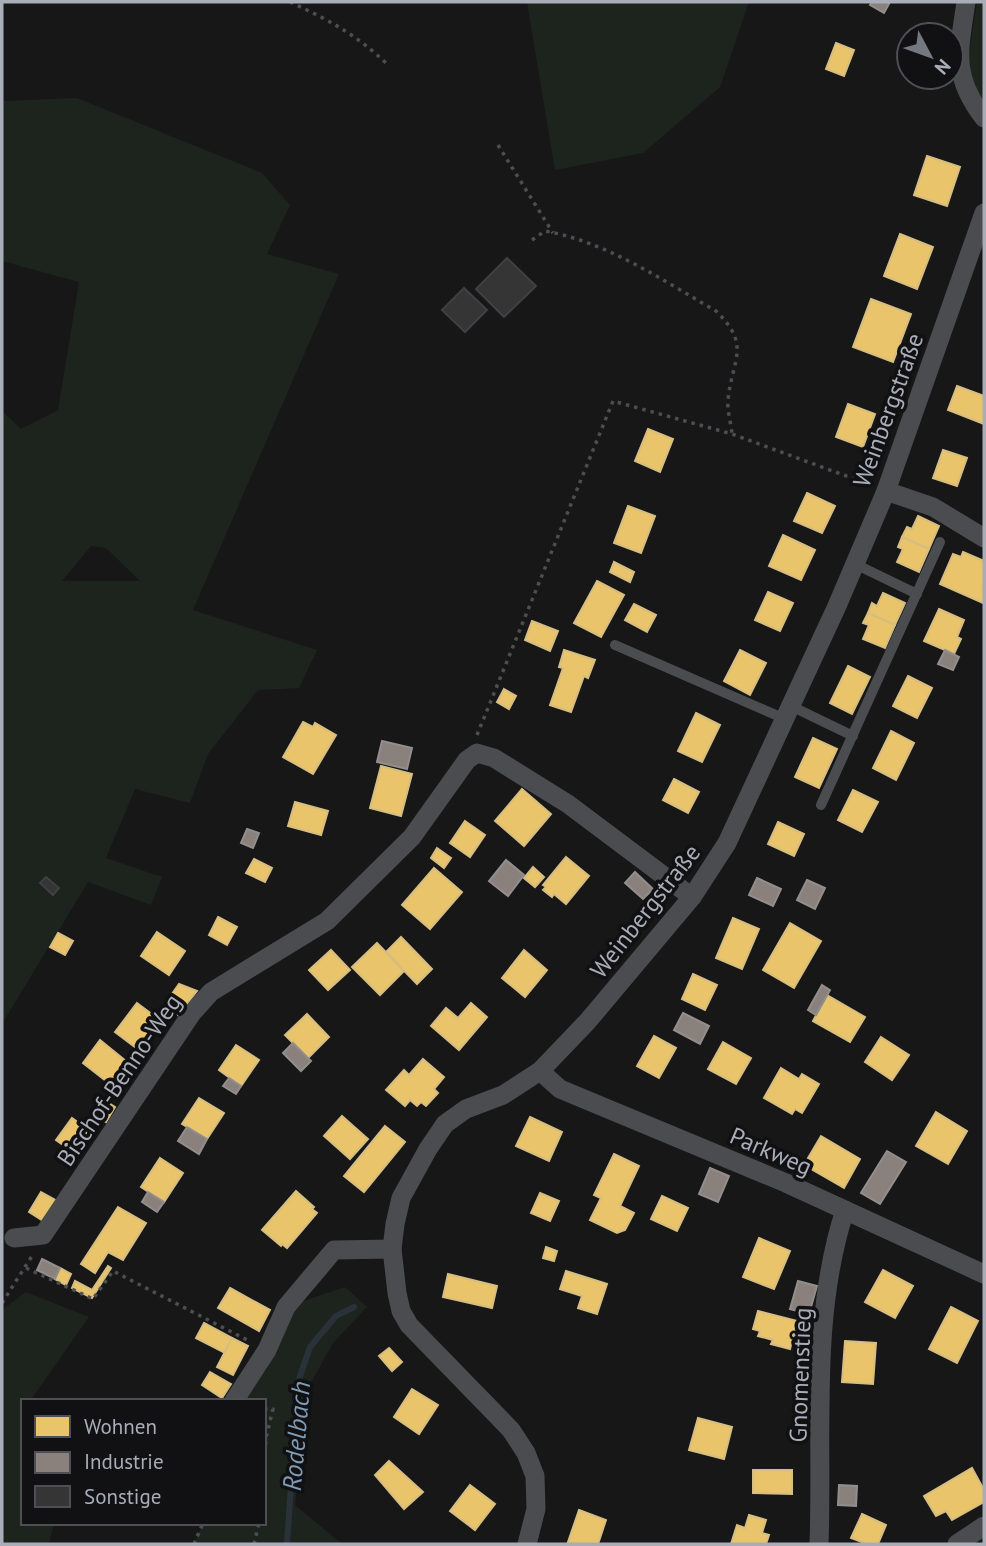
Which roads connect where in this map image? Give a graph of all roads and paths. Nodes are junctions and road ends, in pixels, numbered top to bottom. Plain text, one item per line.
1 (290, 2) edge
2 (966, 2) edge
3 (386, 63) dead end
4 (984, 118) edge
5 (498, 145) dead end
6 (984, 213) edge
7 (553, 233) junction
8 (532, 240) dead end
9 (732, 433) junction
10 (886, 491) junction
11 (984, 538) edge
12 (940, 542) dead end
13 (855, 564) junction
14 (917, 594) junction
15 (615, 645) dead end
16 (788, 713) junction
17 (853, 736) junction
18 (476, 737) dead end
19 (821, 805) dead end
20 (692, 897) junction
21 (540, 1071) junction
22 (845, 1210) junction
23 (43, 1235) junction
24 (14, 1238) dead end
25 (393, 1249) junction
26 (26, 1268) junction
27 (984, 1274) edge
28 (2, 1303) edge
29 (267, 1350) junction
30 (235, 1399) edge
31 (266, 1409) edge
32 (266, 1438) edge
33 (202, 1525) edge
34 (259, 1525) edge
35 (984, 1526) edge
36 (194, 1544) edge
37 (254, 1544) edge
38 (527, 1544) edge
39 (819, 1544) edge
40 (957, 1544) edge

1 - 3 path
2 - 4 street
5 - 7 path
6 - 10 street, Weinbergstraße
7 - 8 path
7 - 9 path
9 - 10 path
9 - 18 path
10 - 11 street
10 - 13 street, Weinbergstraße
12 - 14 lane
13 - 14 lane
13 - 16 street, Weinbergstraße
14 - 17 lane
15 - 16 lane
16 - 17 lane
16 - 20 street, Weinbergstraße
17 - 19 lane
20 - 21 street, Weinbergstraße
20 - 23 street, Bischof-Benno-Weg
21 - 22 street, Parkweg
21 - 25 street, Weinbergstraße
22 - 27 street, Parkweg
22 - 39 street, Gnomenstieg
23 - 24 street
23 - 26 path
25 - 29 street
25 - 38 street, Weinbergstraße
26 - 28 path
26 - 29 path
29 - 30 street
31 - 32 path
33 - 36 path
34 - 37 path
35 - 40 street

